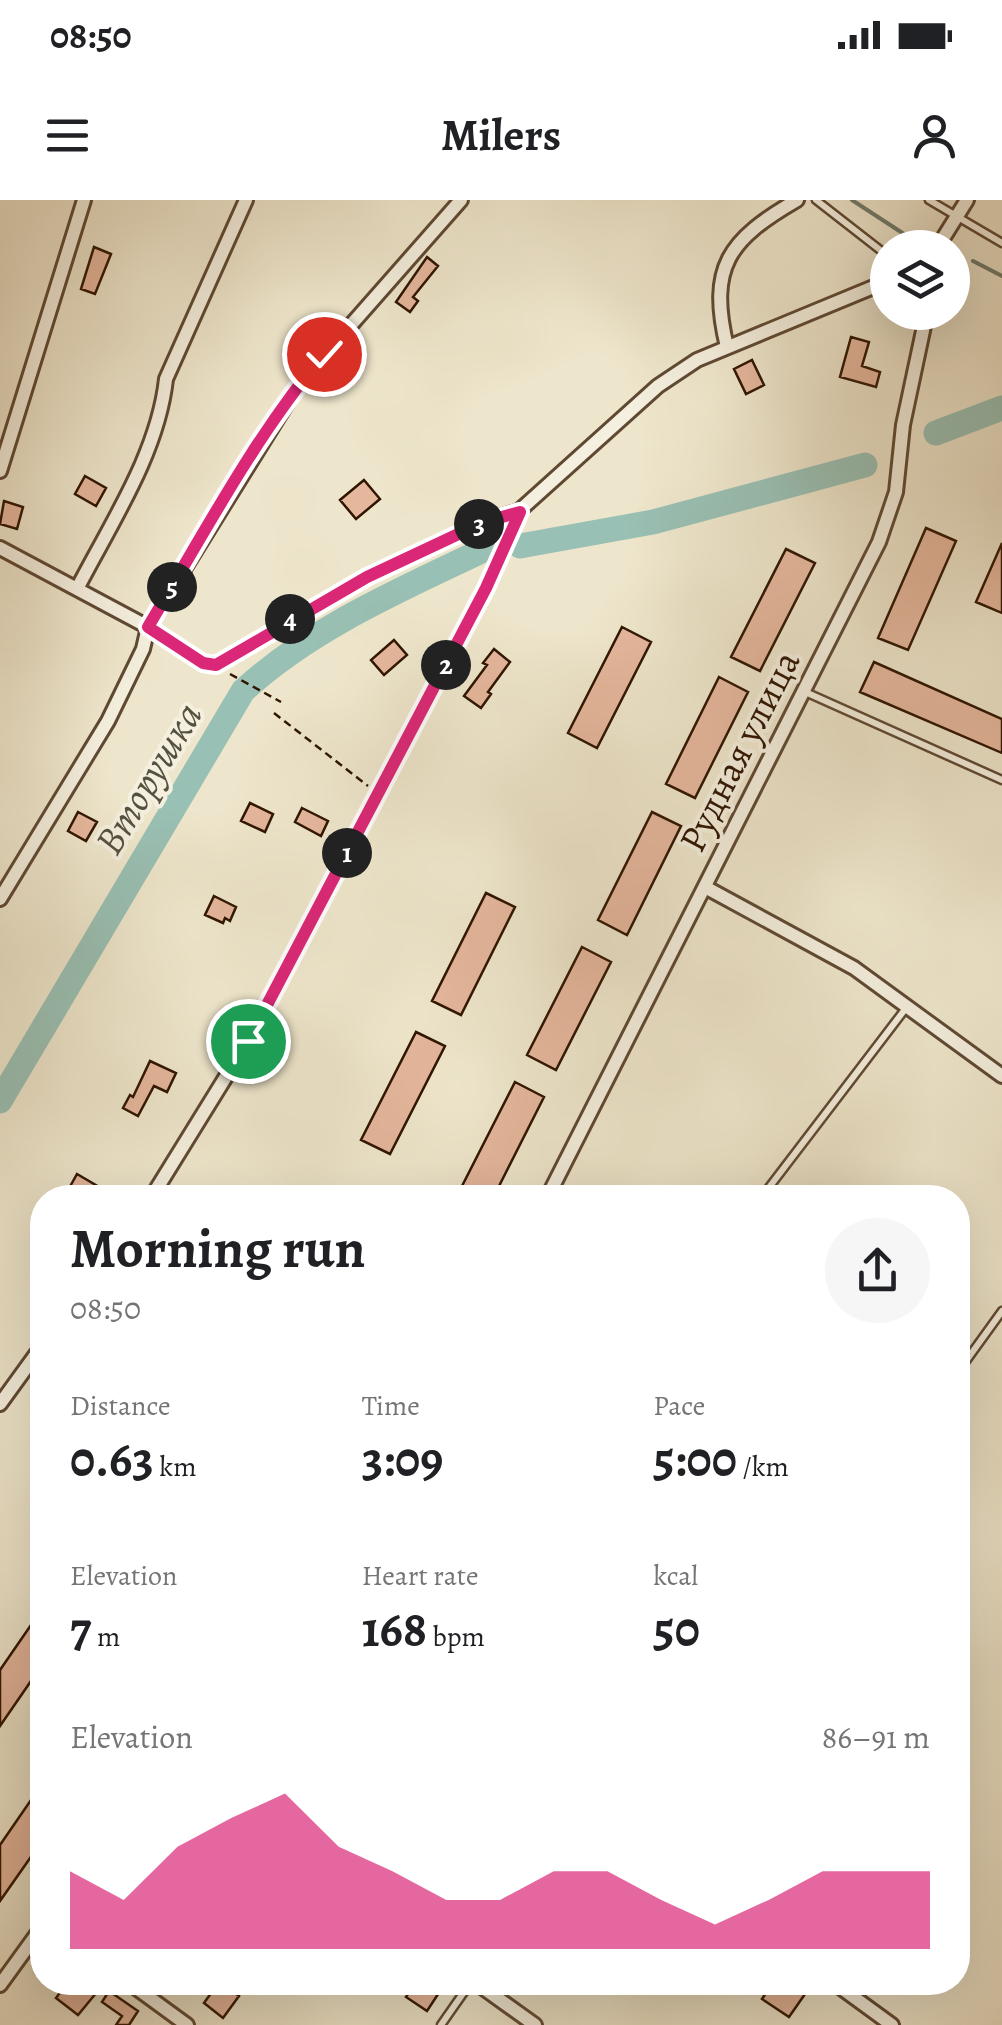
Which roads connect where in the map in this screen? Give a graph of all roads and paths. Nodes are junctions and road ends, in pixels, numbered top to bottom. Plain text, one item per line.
1 (84, 200) edge
2 (246, 200) edge
3 (461, 200) edge
4 (797, 200) edge
5 (816, 200) edge
6 (929, 200) edge
7 (967, 200) edge
8 (956, 216) junction
9 (947, 230) edge
10 (870, 242) edge
11 (1002, 243) edge
12 (870, 288) edge
13 (923, 330) edge
14 (728, 347) junction
15 (0, 471) edge
16 (520, 512) junction
17 (0, 548) edge
18 (77, 589) junction
19 (148, 627) junction
20 (239, 680) dead end
21 (802, 691) junction
22 (281, 702) dead end
23 (274, 713) dead end
24 (1002, 780) edge
25 (378, 794) junction
26 (705, 887) junction
27 (0, 899) edge
28 (908, 1006) junction
29 (1002, 1076) edge
30 (158, 1185) edge
31 (554, 1185) edge
32 (771, 1185) edge
33 (1002, 1311) edge
34 (970, 1355) edge
35 (30, 1363) edge
36 (0, 1404) edge
37 (30, 1943) edge
38 (0, 1985) edge
39 (146, 1995) edge
40 (463, 1995) edge
41 (492, 1995) edge
42 (851, 1995) edge
43 (187, 2025) edge
44 (441, 2025) edge
45 (535, 2025) edge
46 (892, 2025) edge

1 - 15 street
2 - 18 street
3 - 19 street
4 - 14 street
5 - 10 lane
6 - 8 lane
7 - 8 street
8 - 9 street
8 - 11 lane
12 - 14 street
13 - 21 street, Рудная улица
14 - 16 street
16 - 19 street
16 - 25 street
17 - 18 street
18 - 19 street
19 - 27 street
20 - 22 path
21 - 24 lane
21 - 26 street, Рудная улица
23 - 25 path
25 - 30 street
26 - 28 street
26 - 31 street, Рудная улица
28 - 29 street
28 - 32 lane
33 - 34 lane
35 - 36 street
37 - 38 street
39 - 43 street
40 - 44 lane
41 - 45 street
42 - 46 street

